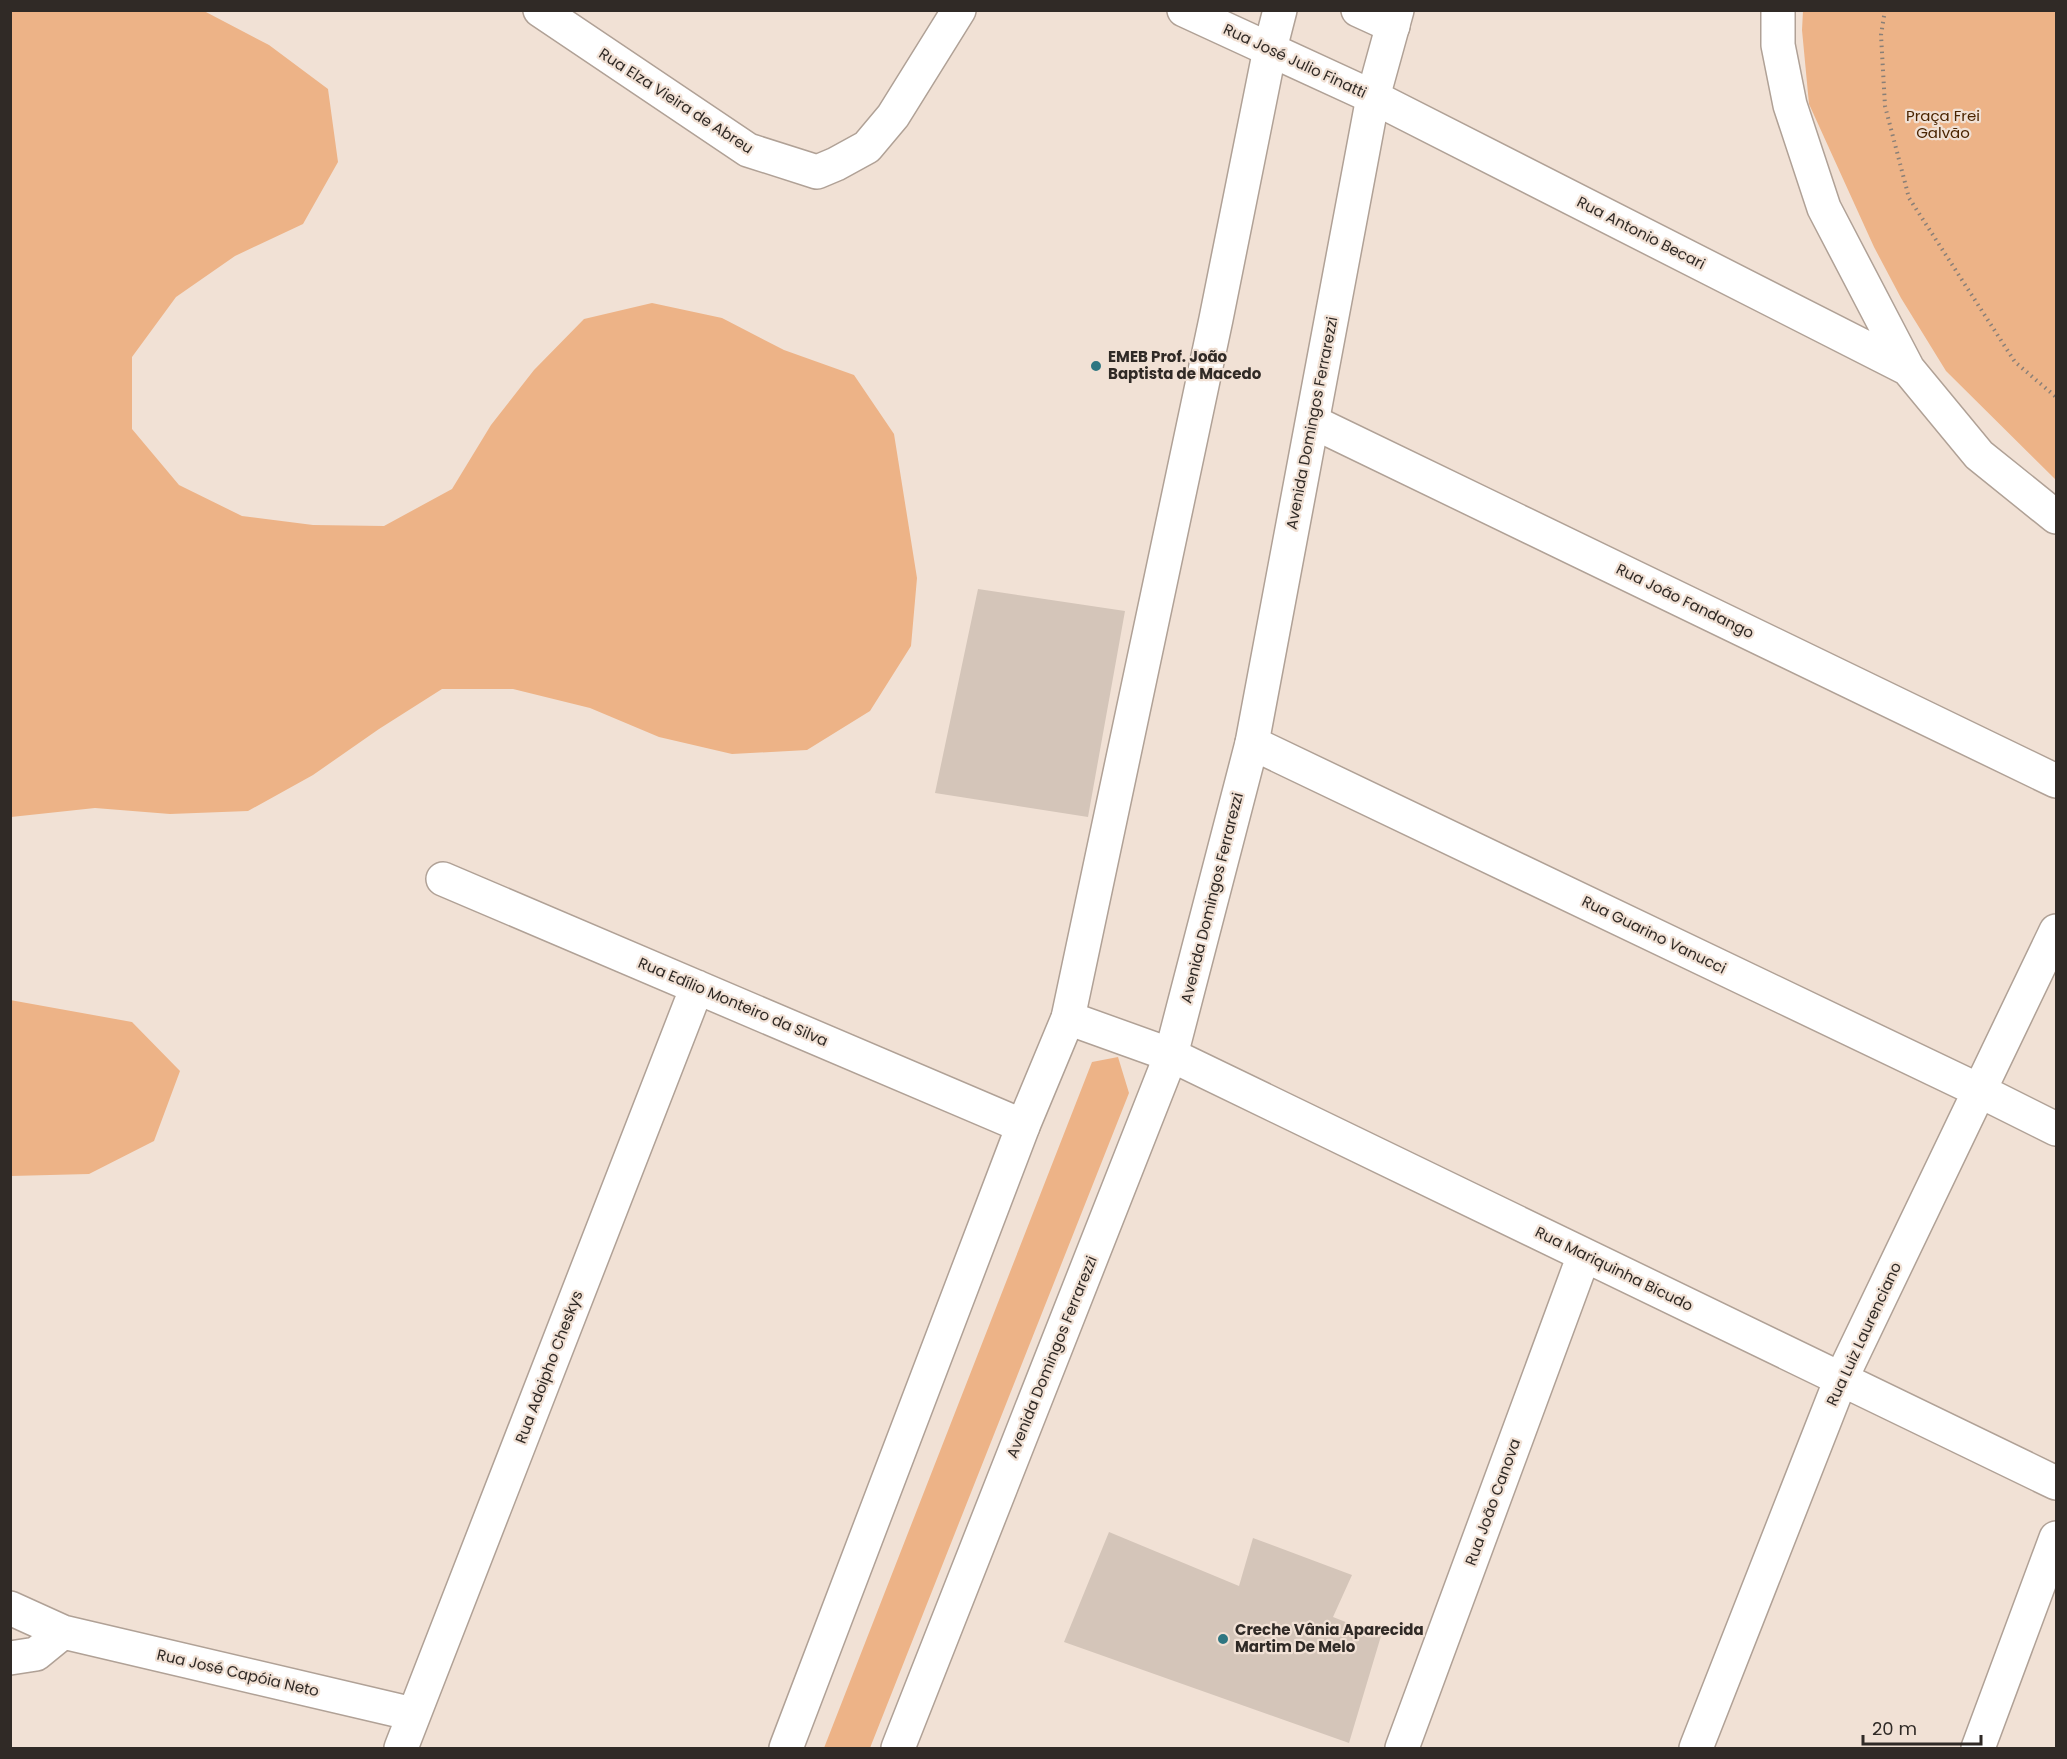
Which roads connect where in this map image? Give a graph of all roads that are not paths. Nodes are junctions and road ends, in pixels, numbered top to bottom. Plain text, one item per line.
1 (540, 10) edge
2 (959, 10) edge
3 (1184, 10) edge
4 (1280, 10) edge
5 (1358, 10) edge
6 (1778, 10) edge
7 (1395, 18) edge
8 (1270, 49) junction
9 (1373, 96) junction
10 (1908, 369) junction
11 (1313, 422) junction
12 (2056, 517) edge
13 (1252, 743) junction
14 (2056, 781) edge
15 (442, 879) dead end
16 (2056, 931) edge
17 (698, 987) junction
18 (1068, 1018) junction
19 (1172, 1055) junction
20 (1978, 1090) junction
21 (1023, 1126) junction
22 (2056, 1129) edge
23 (1584, 1255) junction
24 (1841, 1379) junction
25 (2056, 1484) edge
26 (2056, 1538) edge
27 (10, 1608) edge
28 (63, 1632) junction
29 (10, 1658) edge
30 (413, 1714) junction
31 (401, 1749) edge
32 (786, 1749) edge
33 (898, 1749) edge
34 (1402, 1749) edge
35 (1696, 1749) edge
36 (1978, 1749) edge

1 - 2 street, Rua Elza Vieira de Abreu
3 - 8 street, Rua José Julio Finatti
4 - 8 street
5 - 7 street
6 - 10 street
7 - 9 street, Avenida Domingos Ferrarezzi
8 - 9 street, Rua José Julio Finatti
8 - 18 street
9 - 10 street, Rua Antonio Becari
9 - 11 street, Avenida Domingos Ferrarezzi
10 - 12 street
11 - 13 street, Avenida Domingos Ferrarezzi
11 - 14 street, Rua João Fandango
13 - 19 street, Avenida Domingos Ferrarezzi
13 - 20 street, Rua Guarino Vanucci
15 - 17 street, Rua Edílio Monteiro da Silva
16 - 20 street, Rua Luiz Laurenciano
17 - 21 street, Rua Edílio Monteiro da Silva
17 - 30 street, Rua Adoipho Cheskys
18 - 19 street, Rua Mariquinha Bicudo
18 - 21 street
19 - 23 street, Rua Mariquinha Bicudo
19 - 33 street, Avenida Domingos Ferrarezzi
20 - 22 street, Rua Guarino Vanucci
20 - 24 street, Rua Luiz Laurenciano
21 - 32 street
23 - 24 street, Rua Mariquinha Bicudo
23 - 34 street, Rua João Canova
24 - 25 street, Rua Mariquinha Bicudo
24 - 35 street, Rua Luiz Laurenciano
26 - 36 street
27 - 28 street, Rua José Capóia Neto
28 - 29 street
28 - 30 street, Rua José Capóia Neto
30 - 31 street, Rua Adoipho Cheskys

